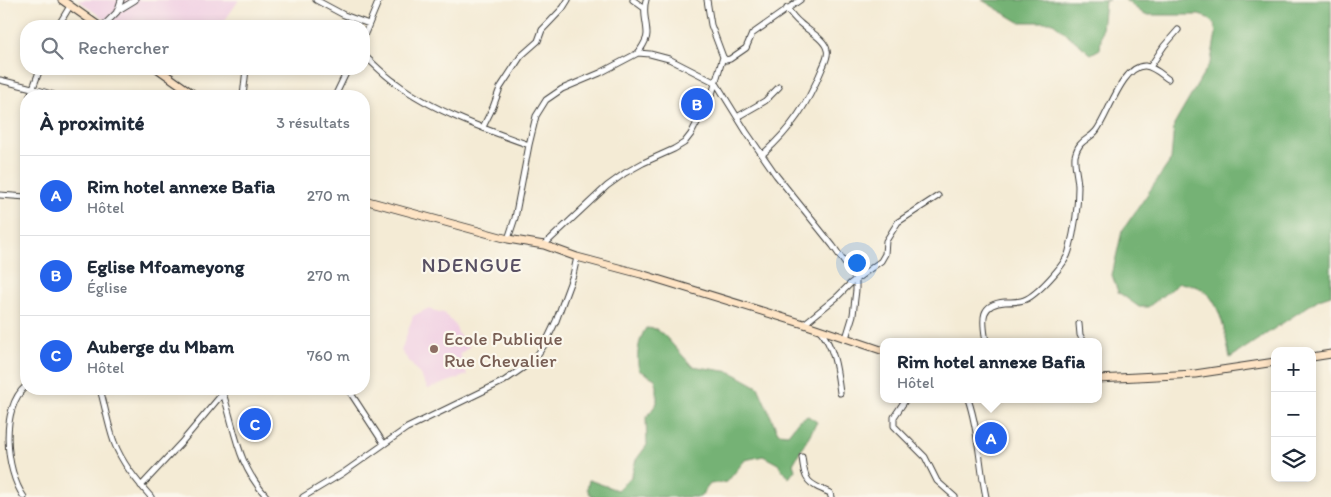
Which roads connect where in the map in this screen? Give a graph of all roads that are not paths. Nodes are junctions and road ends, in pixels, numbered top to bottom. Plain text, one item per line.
1 (62, 0) edge
2 (121, 0) edge
3 (136, 0) edge
4 (316, 0) edge
5 (379, 0) edge
6 (568, 0) edge
7 (633, 0) edge
8 (646, 0) edge
9 (707, 0) edge
10 (800, 0) edge
11 (70, 6) junction
12 (644, 8) junction
13 (787, 8) junction
14 (117, 12) junction
15 (62, 20) edge
16 (90, 20) edge
17 (109, 20) edge
18 (358, 20) edge
19 (370, 22) edge
20 (1178, 30) dead end
21 (638, 53) junction
22 (723, 58) junction
23 (370, 60) edge
24 (1150, 67) junction
25 (37, 75) edge
26 (166, 75) edge
27 (245, 75) edge
28 (345, 75) edge
29 (1168, 79) dead end
30 (0, 80) edge
31 (716, 83) junction
32 (779, 87) dead end
33 (32, 88) junction
34 (38, 90) edge
35 (188, 90) edge
36 (244, 90) edge
37 (338, 90) edge
38 (737, 117) junction
39 (483, 127) junction
40 (529, 145) junction
41 (763, 154) junction
42 (0, 195) edge
43 (938, 196) dead end
44 (20, 197) edge
45 (370, 202) edge
46 (508, 239) junction
47 (544, 245) junction
48 (577, 257) junction
49 (856, 279) junction
50 (804, 324) junction
51 (1079, 324) dead end
52 (818, 328) junction
53 (846, 338) junction
54 (985, 338) edge
55 (1081, 338) edge
56 (880, 350) edge
57 (1331, 354) edge
58 (1316, 356) edge
59 (1271, 363) edge
60 (1102, 379) edge
61 (20, 392) edge
62 (840, 393) dead end
63 (102, 395) edge
64 (221, 395) edge
65 (225, 395) edge
66 (352, 395) edge
67 (903, 403) edge
68 (969, 403) edge
69 (384, 444) junction
70 (802, 457) dead end
71 (141, 486) junction
72 (24, 497) edge
73 (151, 497) edge
74 (267, 497) edge
75 (303, 497) edge
76 (831, 497) edge
77 (955, 497) edge
78 (986, 497) edge

1 - 11 main road
2 - 14 street
3 - 14 street
4 - 18 street
5 - 19 street
6 - 39 street
7 - 12 street
8 - 12 street
9 - 22 street
10 - 13 street
11 - 15 street
11 - 16 main road
12 - 21 street
13 - 22 street
13 - 41 street
14 - 17 street
20 - 24 street
21 - 31 street
21 - 40 street
22 - 31 street
23 - 39 street
24 - 29 street
24 - 54 street
25 - 33 street
26 - 35 main road
27 - 36 street
28 - 37 street
30 - 33 street
31 - 38 street
31 - 47 street
32 - 38 street
33 - 34 street
38 - 41 street
39 - 40 street
40 - 46 street
41 - 49 street
42 - 44 street
43 - 49 street
45 - 46 main road
46 - 47 main road
47 - 48 main road
48 - 50 main road
48 - 69 street
49 - 50 street
49 - 53 street
50 - 52 main road
51 - 55 street
52 - 53 main road
52 - 62 street
53 - 56 main road
57 - 58 main road
59 - 60 main road
61 - 72 street
63 - 71 street
64 - 71 street
65 - 74 street
66 - 69 street
67 - 77 street
68 - 78 street
69 - 75 street
70 - 76 street
71 - 73 street

